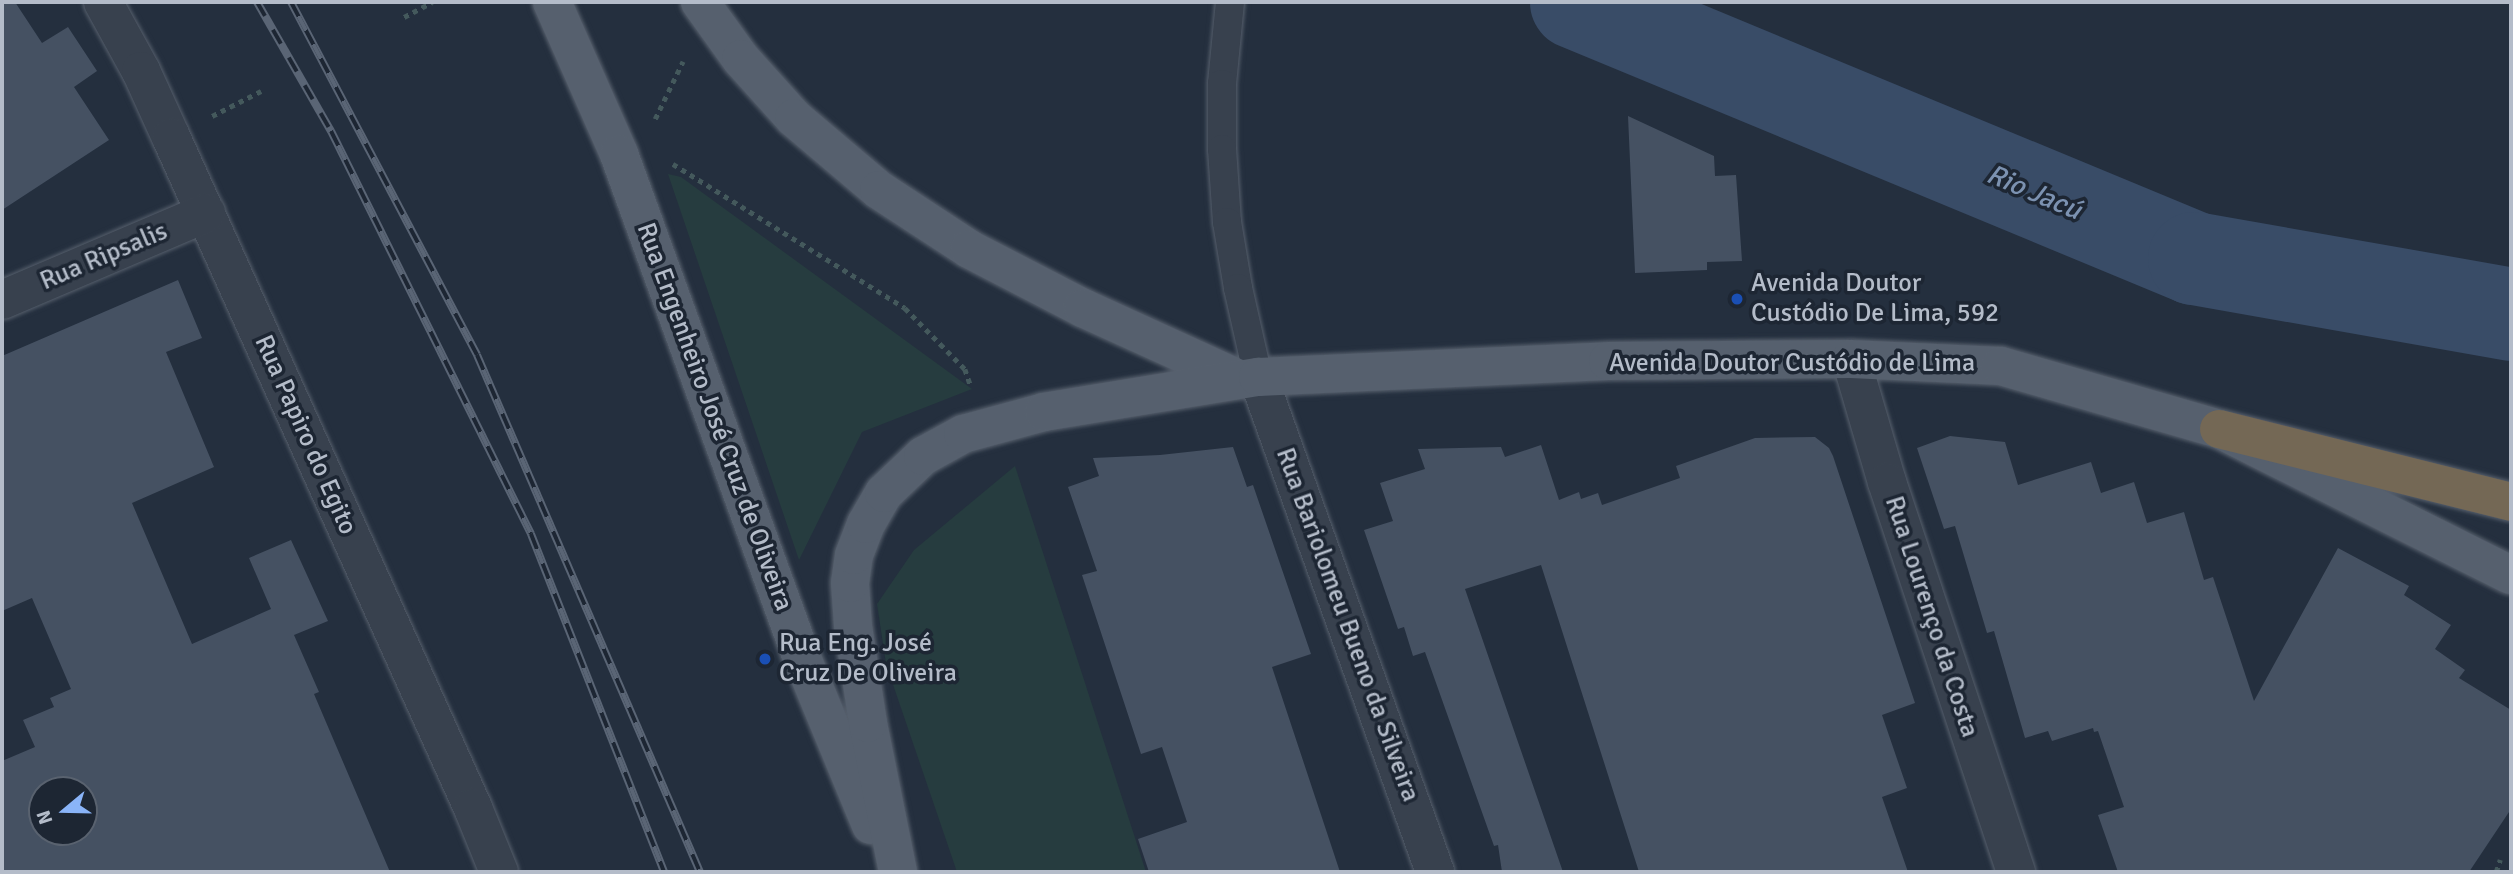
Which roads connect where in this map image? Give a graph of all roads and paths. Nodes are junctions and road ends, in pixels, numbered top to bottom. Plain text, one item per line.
1 (103, 2) edge
2 (432, 2) edge
3 (552, 2) edge
4 (700, 2) edge
5 (1230, 2) edge
6 (404, 17) dead end
7 (685, 58) dead end
8 (261, 92) dead end
9 (649, 132) dead end
10 (171, 137) junction
11 (666, 159) dead end
12 (206, 213) junction
13 (2, 300) edge
14 (1851, 359) junction
15 (1249, 378) junction
16 (973, 394) dead end
17 (2219, 429) junction
18 (2511, 502) edge
19 (2511, 575) edge
20 (2500, 860) dead end
21 (499, 872) edge
22 (891, 872) edge
23 (898, 872) edge
24 (1435, 872) edge
25 (2016, 872) edge
26 (2496, 872) edge

1 - 10 street, Rua Papiro do Egito
2 - 6 path
3 - 22 main road, Rua Engenheiro José Cruz de Oliveira
4 - 15 main road
5 - 15 lane
7 - 9 path
8 - 10 path
10 - 12 street, Rua Papiro do Egito
11 - 16 path
12 - 13 street, Rua Ripsalis
12 - 21 street, Rua Papiro do Egito
14 - 15 main road, Avenida Doutor Custódio de Lima
14 - 17 main road, Avenida Doutor Custódio de Lima
14 - 25 street, Rua Lourenço da Costa
15 - 23 main road, Avenida Doutor Custódio de Lima
15 - 24 street, Rua Bariolomeu Bueno da Silveira
17 - 18 highway
17 - 19 main road, Avenida Doutor Custódio de Lima
20 - 26 path

